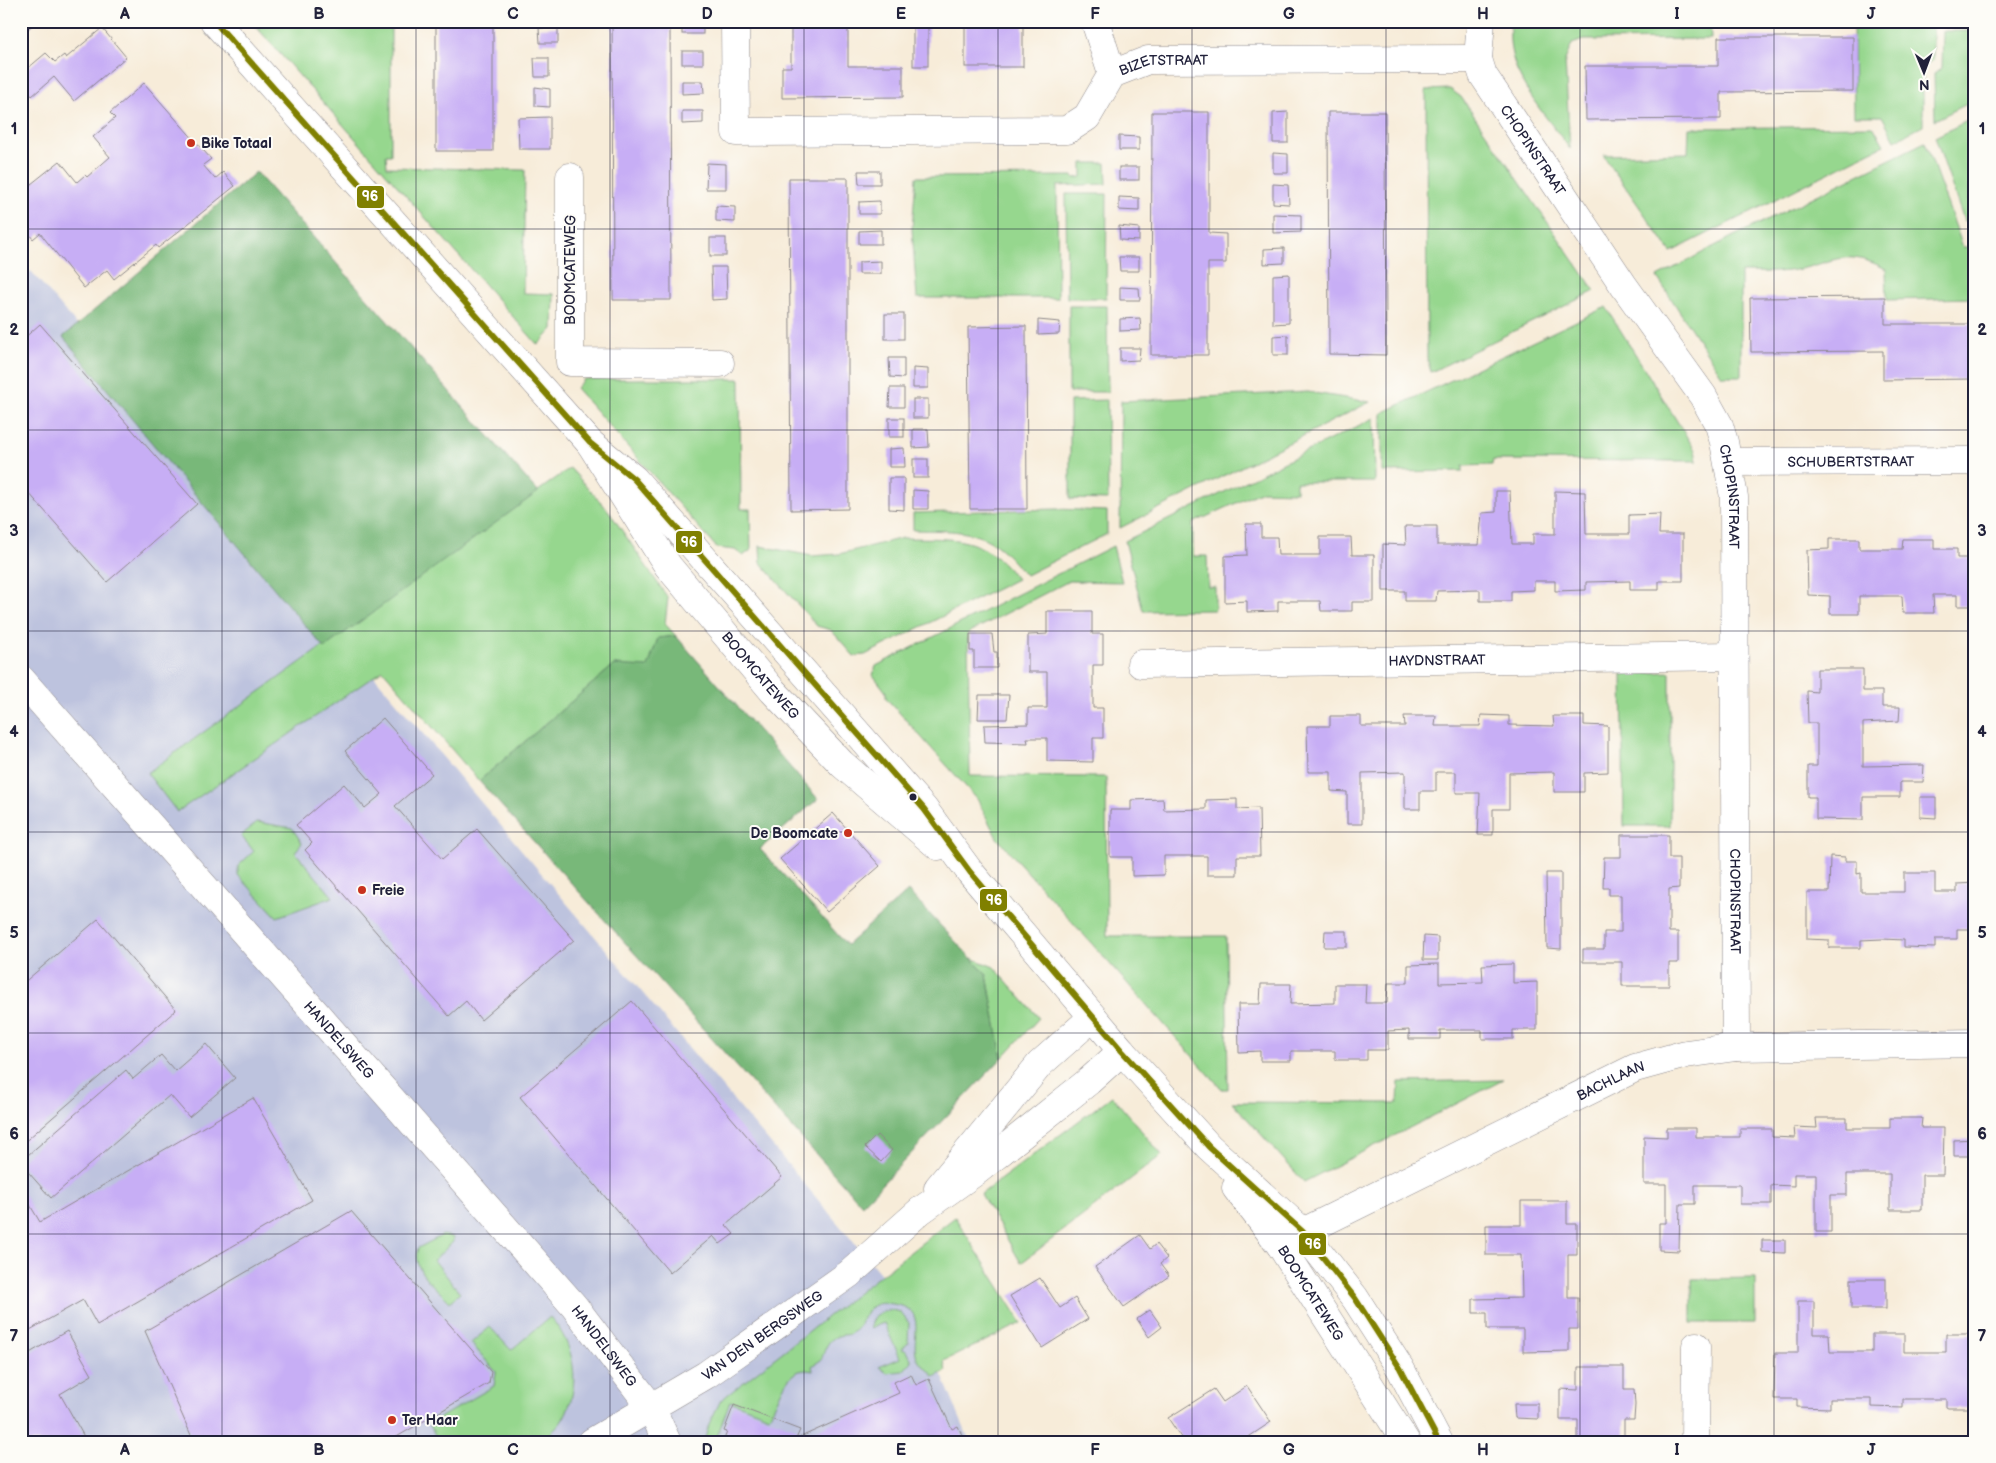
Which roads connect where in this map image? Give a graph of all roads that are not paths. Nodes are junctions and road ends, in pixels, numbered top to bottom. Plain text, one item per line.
1 (214, 21) edge
2 (735, 21) edge
3 (1095, 21) edge
4 (1481, 21) edge
5 (1478, 59) junction
6 (1112, 74) junction
7 (570, 177) dead end
8 (570, 362) junction
9 (720, 363) dead end
10 (541, 387) junction
11 (1975, 461) edge
12 (1729, 462) junction
13 (1734, 656) junction
14 (1141, 664) dead end
15 (21, 678) edge
16 (1092, 1017) junction
17 (1975, 1043) edge
18 (1736, 1047) junction
19 (1122, 1051) junction
20 (1209, 1147) junction
21 (920, 1211) junction
22 (1303, 1232) junction
23 (1281, 1246) junction
24 (1696, 1346) dead end
25 (651, 1407) junction
26 (592, 1442) edge
27 (667, 1442) edge
28 (1406, 1442) edge
29 (1439, 1442) edge
30 (1695, 1442) edge

1 - 10 street, BOOMCATEWEG
2 - 6 street, BIZETSTRAAT
3 - 6 street
4 - 5 street, CHOPINSTRAAT
5 - 6 street, BIZETSTRAAT
5 - 12 street, CHOPINSTRAAT
7 - 8 street, BOOMCATEWEG
8 - 9 street
8 - 10 street
10 - 16 street, BOOMCATEWEG
11 - 12 street, SCHUBERTSTRAAT
12 - 13 street, CHOPINSTRAAT
13 - 14 street, HAYDNSTRAAT
13 - 18 street, CHOPINSTRAAT
15 - 25 street, HANDELSWEG
16 - 19 street, BOOMCATEWEG
16 - 21 street, VAN DEN BERGSWEG
17 - 18 street, BACHLAAN
18 - 22 street, BACHLAAN
19 - 20 street, BOOMCATEWEG
19 - 21 street, VAN DEN BERGSWEG
20 - 22 street, BOOMCATEWEG
20 - 23 street, BOOMCATEWEG
21 - 25 street, VAN DEN BERGSWEG
22 - 23 street, BACHLAAN
22 - 29 street, BOOMCATEWEG
23 - 28 street, BOOMCATEWEG
24 - 30 street
25 - 26 street, VAN DEN BERGSWEG
25 - 27 street, HANDELSWEG

